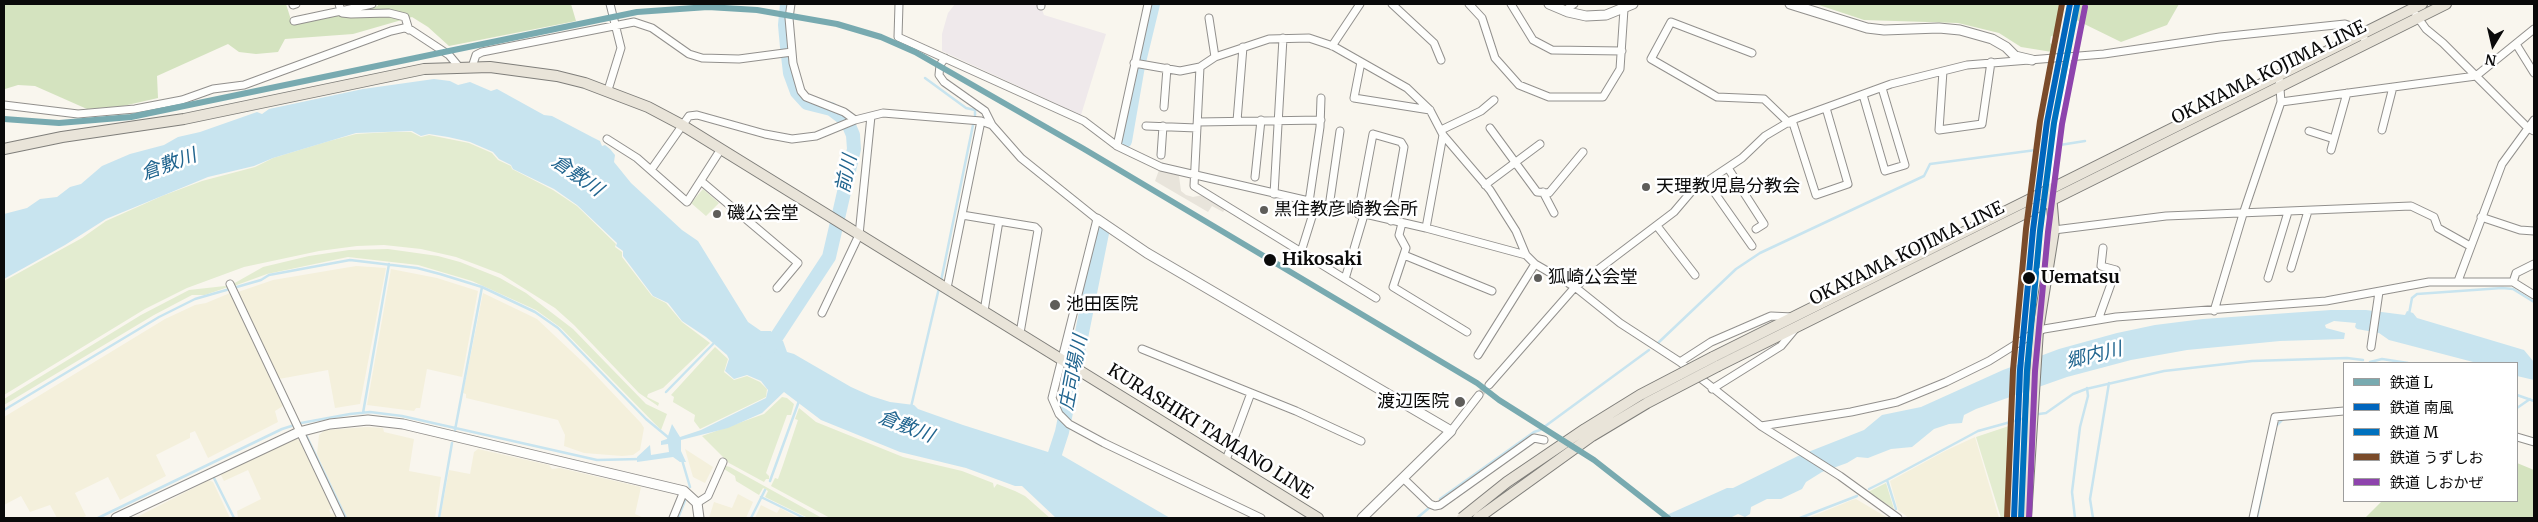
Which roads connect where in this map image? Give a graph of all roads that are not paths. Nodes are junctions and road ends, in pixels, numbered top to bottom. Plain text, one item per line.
1 (372, 4) edge
2 (610, 4) edge
3 (791, 4) edge
4 (899, 4) edge
5 (1148, 4) edge
6 (1360, 4) edge
7 (1392, 4) edge
8 (1469, 4) edge
9 (1511, 4) edge
10 (1549, 4) edge
11 (1574, 4) edge
12 (1633, 4) edge
13 (1790, 4) edge
14 (2446, 4) edge
15 (340, 7) edge
16 (1624, 9) junction
17 (1564, 10) junction
18 (2418, 10) edge
19 (1209, 18) dead end
20 (294, 21) dead end
21 (615, 26) junction
22 (2534, 29) edge
23 (409, 30) junction
24 (1283, 38) junction
25 (2364, 38) junction
26 (2516, 44) junction
27 (1332, 46) junction
28 (1243, 47) junction
29 (1622, 51) junction
30 (789, 52) junction
31 (1752, 53) dead end
32 (1215, 57) junction
33 (945, 58) junction
34 (2068, 58) junction
35 (1441, 60) dead end
36 (2032, 60) junction
37 (1362, 62) junction
38 (1991, 62) junction
39 (1134, 63) junction
40 (459, 67) junction
41 (472, 67) junction
42 (1200, 67) junction
43 (1167, 68) junction
44 (1943, 71) junction
45 (2534, 73) edge
46 (2476, 76) junction
47 (2280, 81) junction
48 (2393, 87) junction
49 (1882, 88) junction
50 (608, 90) junction
51 (2347, 93) junction
52 (1863, 95) junction
53 (1322, 98) dead end
54 (1494, 100) dead end
55 (2281, 102) junction
56 (4, 105) edge
57 (1164, 107) dead end
58 (1826, 108) junction
59 (1430, 110) junction
60 (871, 116) junction
61 (1261, 120) junction
62 (1278, 120) junction
63 (1321, 120) junction
64 (2534, 120) edge
65 (980, 121) junction
66 (1237, 121) junction
67 (851, 122) junction
68 (1791, 122) junction
69 (682, 125) junction
70 (992, 125) junction
71 (1197, 125) junction
72 (1146, 126) dead end
73 (1163, 126) junction
74 (1490, 128) dead end
75 (2531, 129) edge
76 (2382, 130) dead end
77 (1340, 131) dead end
78 (2309, 131) dead end
79 (1442, 132) junction
80 (607, 139) dead end
81 (2334, 139) junction
82 (1540, 144) dead end
83 (1117, 146) junction
84 (2145, 147) junction
85 (4, 149) edge
86 (721, 149) junction
87 (2331, 150) dead end
88 (1582, 152) dead end
89 (1161, 155) dead end
90 (1515, 163) junction
91 (1728, 168) junction
92 (651, 170) junction
93 (1193, 175) junction
94 (1255, 177) dead end
95 (701, 181) junction
96 (1707, 182) junction
97 (1485, 185) junction
98 (2051, 189) junction
99 (1543, 192) junction
100 (1274, 194) junction
101 (2052, 200) junction
102 (1312, 203) junction
103 (1329, 207) junction
104 (2308, 211) junction
105 (2288, 212) junction
106 (1554, 213) dead end
107 (1361, 214) junction
108 (2243, 214) junction
109 (962, 215) junction
110 (2481, 217) junction
111 (1097, 219) junction
112 (999, 221) junction
113 (1391, 221) junction
114 (1402, 223) junction
115 (1657, 226) junction
116 (1426, 228) junction
117 (1756, 229) dead end
118 (2054, 230) junction
119 (2534, 231) edge
120 (859, 235) junction
121 (1752, 246) dead end
122 (2470, 246) junction
123 (2103, 248) dead end
124 (1301, 252) junction
125 (1404, 255) junction
126 (1526, 256) junction
127 (1535, 264) junction
128 (2534, 264) edge
129 (2291, 268) dead end
130 (1695, 275) dead end
131 (2268, 278) dead end
132 (1345, 279) junction
133 (2458, 281) junction
134 (2513, 282) junction
135 (942, 285) junction
136 (231, 287) dead end
137 (1576, 287) junction
138 (777, 288) dead end
139 (1492, 291) dead end
140 (2534, 295) edge
141 (1846, 296) junction
142 (2379, 296) junction
143 (1376, 298) dead end
144 (984, 311) junction
145 (2214, 311) junction
146 (822, 313) dead end
147 (2098, 320) junction
148 (1796, 322) junction
149 (1467, 332) dead end
150 (1020, 333) junction
151 (2038, 334) junction
152 (2371, 347) dead end
153 (1142, 349) dead end
154 (1478, 355) dead end
155 (1061, 358) junction
156 (1680, 362) junction
157 (1716, 362) junction
158 (1490, 385) tunnel mouth
159 (1712, 389) junction
160 (1251, 393) junction
161 (1479, 395) tunnel mouth
162 (2343, 411) edge
163 (1761, 426) junction
164 (297, 427) junction
165 (1451, 431) junction
166 (2518, 436) edge
167 (1544, 440) dead end
168 (1362, 441) dead end
169 (2534, 442) edge
170 (1226, 460) junction
171 (723, 462) dead end
172 (1404, 479) junction
173 (684, 491) junction
174 (697, 503) junction
175 (116, 518) edge
176 (341, 518) edge
177 (673, 518) edge
178 (699, 518) edge
179 (1260, 518) edge
180 (1318, 518) edge
181 (1362, 518) edge
182 (1462, 518) edge
183 (1478, 518) edge
184 (1898, 518) edge
185 (2026, 518) edge
186 (2253, 518) edge

1 - 15 street
2 - 21 street
3 - 30 street
4 - 33 street
5 - 39 street
6 - 27 street
7 - 35 street
8 - 29 street
9 - 29 street
10 - 17 street
11 - 17 street
12 - 16 street
13 - 36 street
14 - 18 main road, OKAYAMA KOJIMA LINE
15 - 20 street
15 - 23 street
16 - 17 street
16 - 29 street
18 - 25 main road, OKAYAMA KOJIMA LINE
18 - 46 street
19 - 32 street
21 - 30 street
21 - 41 street
21 - 50 street
22 - 26 street
23 - 40 street
23 - 56 street
24 - 27 street
24 - 28 street
24 - 62 street
25 - 34 street
25 - 47 main road, OKAYAMA KOJIMA LINE
26 - 45 street
26 - 46 street
27 - 37 street
28 - 32 street
28 - 66 street
30 - 67 street
31 - 68 street
32 - 42 street
33 - 70 street
33 - 83 street
34 - 36 street
34 - 98 street
36 - 38 street
37 - 59 street
37 - 59 street
38 - 44 street
38 - 44 street
39 - 43 street
39 - 83 street
40 - 41 main road, KURASHIKI TAMANO LINE
40 - 85 main road, KURASHIKI TAMANO LINE
41 - 50 main road, KURASHIKI TAMANO LINE
42 - 43 street
42 - 71 street
43 - 57 street
44 - 49 street
46 - 48 street
46 - 75 street
47 - 55 street
47 - 84 main road, OKAYAMA KOJIMA LINE
48 - 51 street
48 - 76 street
49 - 52 street
49 - 52 street
50 - 69 main road, KURASHIKI TAMANO LINE
51 - 55 street
51 - 81 street
52 - 58 street
53 - 63 street
54 - 79 street
55 - 108 street
58 - 68 street
58 - 68 street
59 - 79 street
60 - 65 street
60 - 67 street
60 - 120 street
61 - 62 street
61 - 66 street
61 - 94 street
62 - 63 street
62 - 100 street
63 - 102 street
64 - 75 street
65 - 70 street
65 - 109 street
66 - 71 street
67 - 69 street
68 - 91 street
69 - 86 main road, KURASHIKI TAMANO LINE
69 - 92 street
70 - 111 street
71 - 73 street
71 - 93 street
72 - 73 street
73 - 89 street
74 - 90 street
75 - 110 street
77 - 103 street
78 - 81 street
79 - 97 street
79 - 116 street
80 - 92 street
81 - 87 street
82 - 90 street
83 - 93 street
84 - 98 main road, OKAYAMA KOJIMA LINE
84 - 101 main road, OKAYAMA KOJIMA LINE
86 - 95 street
86 - 120 main road, KURASHIKI TAMANO LINE
88 - 99 street
90 - 97 street
90 - 99 street
91 - 96 street
91 - 117 street
92 - 95 street
93 - 100 street
93 - 124 street
95 - 138 street
96 - 115 street
96 - 121 street
97 - 126 street
98 - 101 main road
98 - 141 main road, OKAYAMA KOJIMA LINE
99 - 106 street
100 - 102 street
101 - 118 main road
101 - 141 main road, OKAYAMA KOJIMA LINE
102 - 103 street
102 - 124 street
103 - 107 street
104 - 105 street
104 - 122 street
104 - 129 street
105 - 108 street
105 - 131 street
107 - 113 street
107 - 113 street
107 - 132 street
108 - 118 street
108 - 145 street
109 - 112 street
109 - 135 street
110 - 119 street
110 - 122 street
111 - 155 street
111 - 165 street
112 - 144 street
112 - 150 street
113 - 114 street
114 - 116 street
114 - 125 street
115 - 130 street
115 - 137 street
116 - 126 street
118 - 151 main road
120 - 135 main road, KURASHIKI TAMANO LINE
120 - 146 street
122 - 133 street
123 - 147 street
124 - 132 street
125 - 139 street
125 - 149 street
126 - 127 street
127 - 137 street
127 - 154 street
128 - 134 street
132 - 143 street
133 - 134 street
133 - 142 street
134 - 140 street
135 - 144 main road, KURASHIKI TAMANO LINE
136 - 164 street
137 - 156 street
137 - 158 street
141 - 148 main road, OKAYAMA KOJIMA LINE
142 - 145 street
142 - 152 street
144 - 150 main road, KURASHIKI TAMANO LINE
145 - 147 street
147 - 151 street
148 - 156 street
148 - 157 main road, OKAYAMA KOJIMA LINE
148 - 159 street
150 - 155 main road, KURASHIKI TAMANO LINE
151 - 163 street
151 - 185 main road
153 - 160 street
155 - 170 main road, KURASHIKI TAMANO LINE
155 - 179 street
156 - 159 street
157 - 182 main road, OKAYAMA KOJIMA LINE, bridge
157 - 183 main road, OKAYAMA KOJIMA LINE, bridge
159 - 163 street
160 - 168 street
160 - 170 street
161 - 165 street
162 - 186 street
163 - 184 street
164 - 173 street
164 - 175 street
164 - 176 street
165 - 172 street
166 - 169 street
167 - 172 street
170 - 180 main road, KURASHIKI TAMANO LINE
171 - 174 street
172 - 181 street
173 - 174 street
173 - 177 street
174 - 178 street

